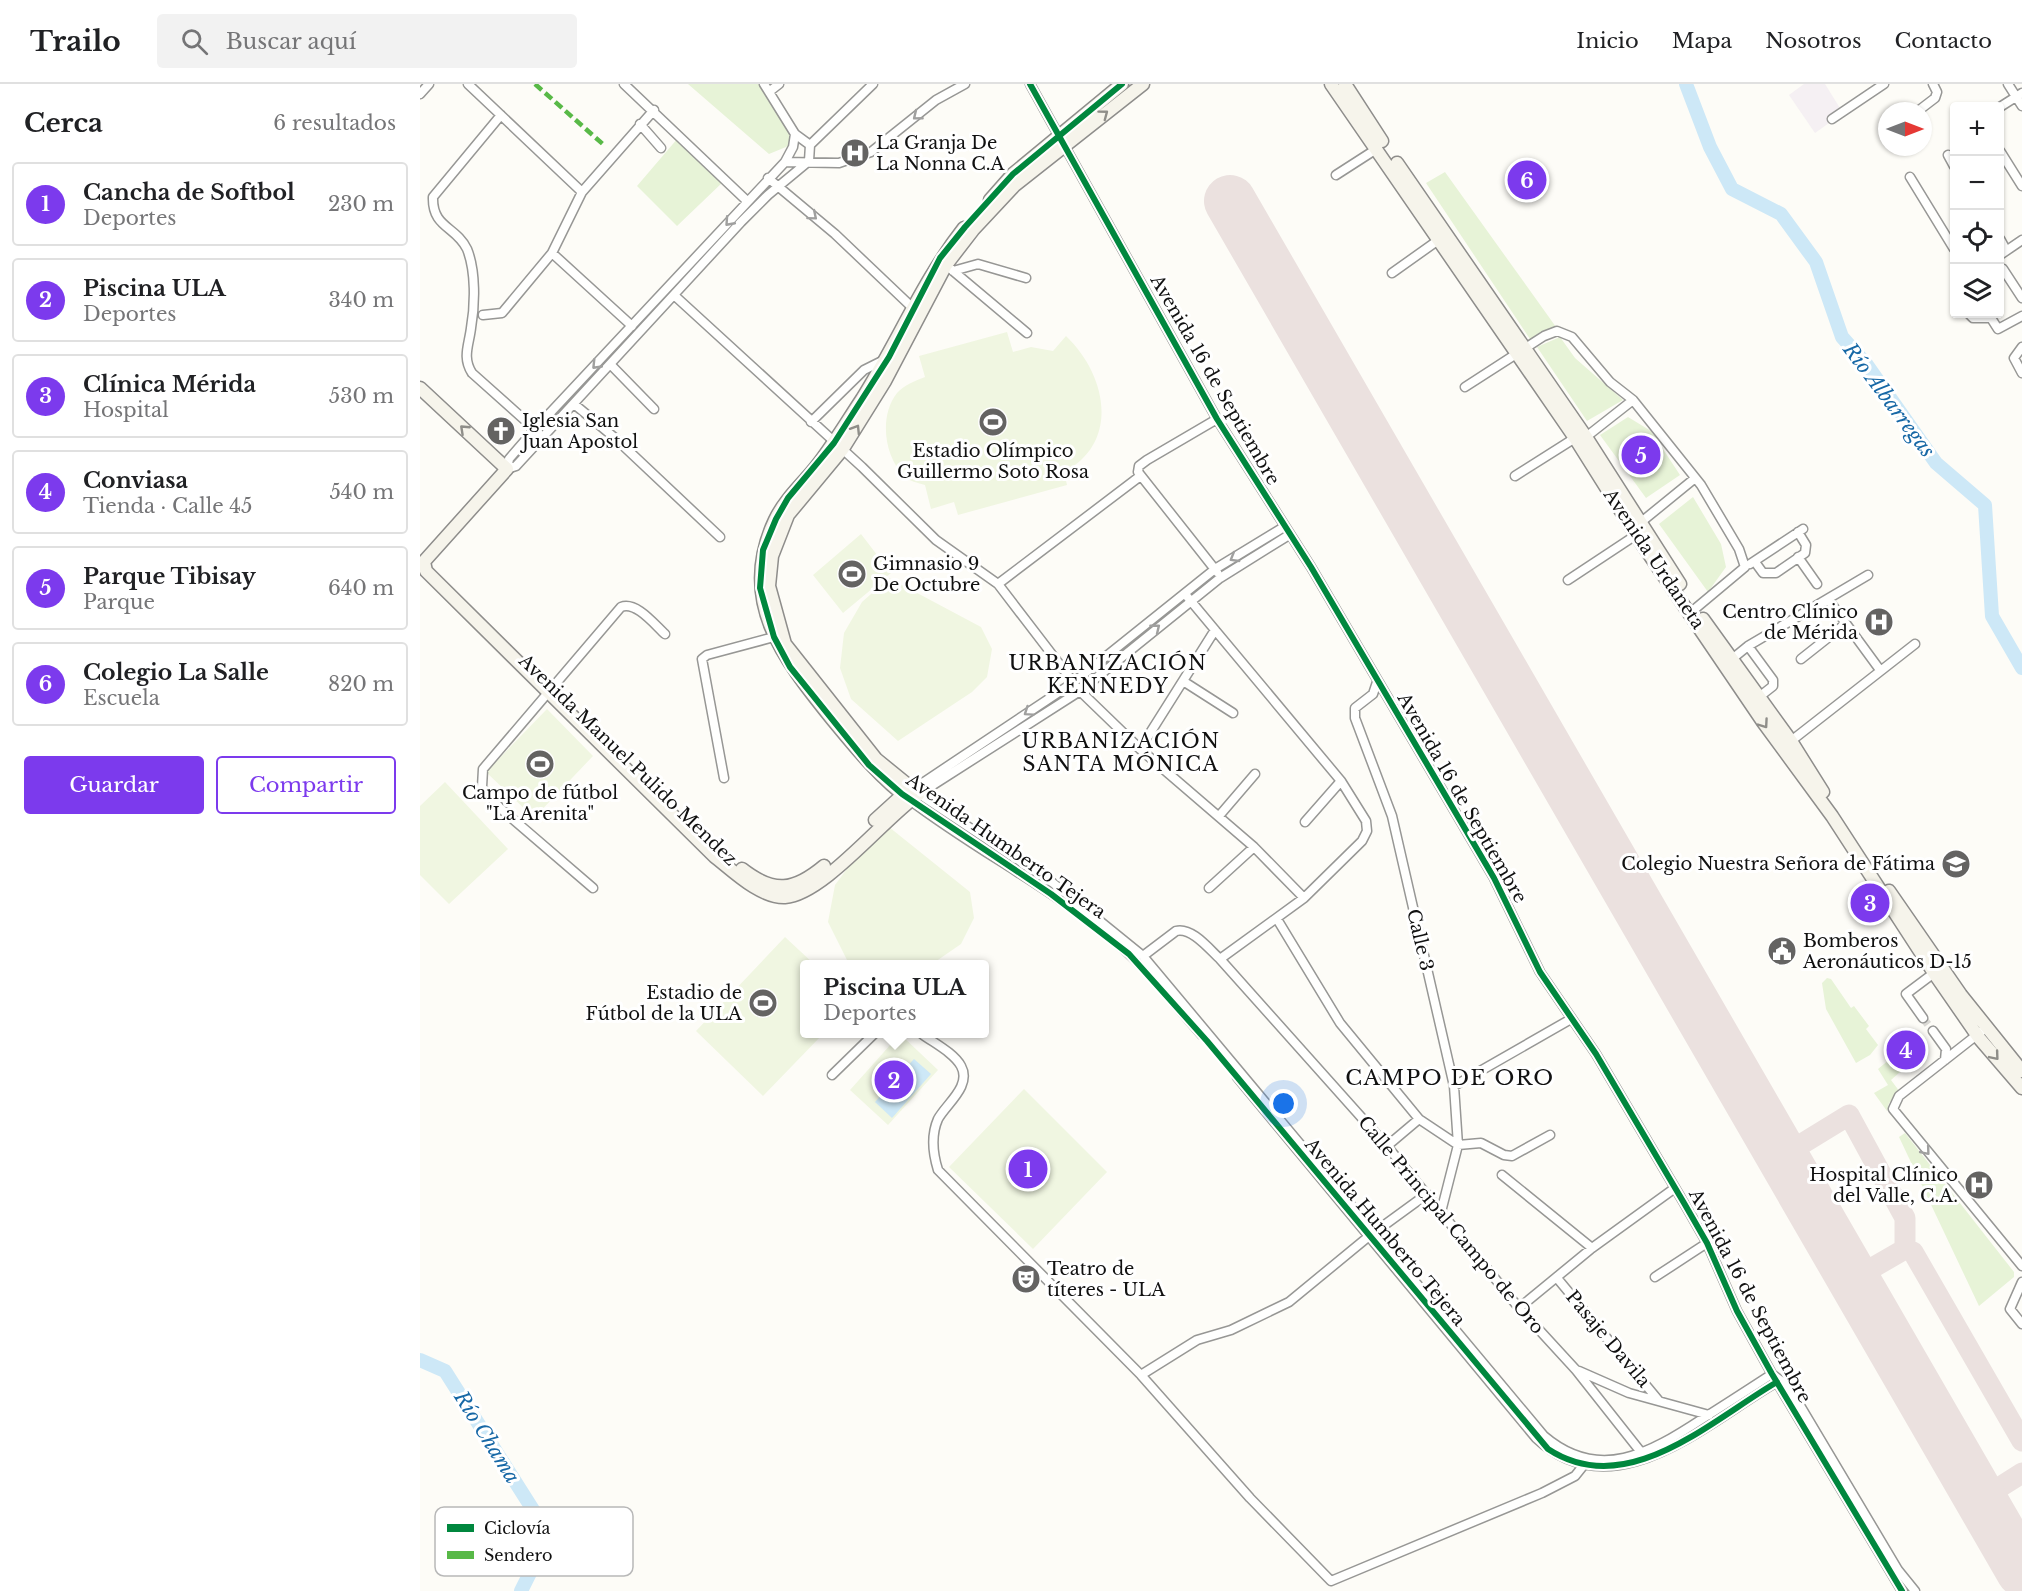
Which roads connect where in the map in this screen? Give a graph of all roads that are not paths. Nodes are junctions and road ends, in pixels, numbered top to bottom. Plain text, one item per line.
1 (429, 84) edge
2 (468, 84) edge
3 (624, 84) edge
4 (779, 84) edge
5 (873, 84) edge
6 (965, 84) edge
7 (1030, 84) edge
8 (1122, 84) edge
9 (1143, 84) edge
10 (1331, 84) edge
11 (1345, 84) edge
12 (1884, 84) edge
13 (1933, 84) edge
14 (2008, 84) edge
15 (767, 88) edge
16 (420, 94) edge
17 (2019, 95) edge
18 (1930, 102) edge
19 (2004, 104) edge
20 (2022, 106) edge
21 (654, 110) junction
22 (501, 115) junction
23 (1832, 119) dead end
24 (640, 124) junction
25 (795, 134) junction
26 (1063, 140) junction
27 (810, 144) junction
28 (661, 148) dead end
29 (1377, 148) junction
30 (1948, 155) dead end
31 (2003, 156) edge
32 (1950, 159) edge
33 (809, 161) junction
34 (785, 162) junction
35 (1336, 175) dead end
36 (1910, 177) dead end
37 (768, 178) junction
38 (778, 186) junction
39 (2022, 186) edge
40 (582, 192) junction
41 (747, 201) junction
42 (2022, 240) edge
43 (1437, 241) junction
44 (1950, 242) edge
45 (2004, 252) edge
46 (552, 253) junction
47 (950, 268) junction
48 (2004, 272) edge
49 (1392, 273) dead end
50 (1026, 278) dead end
51 (675, 296) junction
52 (2022, 298) edge
53 (916, 312) junction
54 (483, 315) dead end
55 (2022, 316) edge
56 (1990, 318) edge
57 (632, 326) junction
58 (1027, 333) dead end
59 (2022, 347) edge
60 (1521, 352) junction
61 (889, 357) junction
62 (611, 365) junction
63 (2022, 373) edge
64 (1465, 387) dead end
65 (420, 388) edge
66 (1633, 400) junction
67 (574, 404) junction
68 (654, 409) dead end
69 (1217, 419) junction
70 (811, 422) junction
71 (535, 429) junction
72 (543, 436) junction
73 (1580, 437) junction
74 (838, 447) junction
75 (507, 469) junction
76 (1515, 476) dead end
77 (1139, 477) junction
78 (1695, 479) junction
79 (1638, 529) junction
80 (1287, 531) junction
81 (720, 537) dead end
82 (1798, 557) junction
83 (421, 562) edge
84 (1755, 562) junction
85 (1744, 567) junction
86 (1215, 569) junction
87 (1868, 575) dead end
88 (1220, 578) junction
89 (1568, 580) dead end
90 (998, 584) junction
91 (1817, 584) dead end
92 (1188, 597) junction
93 (1828, 599) junction
94 (1696, 608) junction
95 (1844, 625) junction
96 (1215, 630) junction
97 (665, 634) dead end
98 (774, 637) junction
99 (1915, 644) dead end
100 (1748, 646) junction
101 (1732, 659) junction
102 (1801, 659) dead end
103 (1880, 670) junction
104 (1183, 681) junction
105 (1074, 682) junction
106 (1377, 682) junction
107 (551, 691) junction
108 (1080, 691) junction
109 (1759, 698) junction
110 (1233, 713) dead end
111 (1791, 741) junction
112 (1140, 750) junction
113 (1255, 774) dead end
114 (724, 778) dead end
115 (1341, 781) junction
116 (910, 794) junction
117 (1219, 816) junction
118 (1305, 822) dead end
119 (1254, 847) junction
120 (593, 888) dead end
121 (1209, 888) dead end
122 (1304, 898) junction
123 (1277, 919) junction
124 (1143, 956) junction
125 (1220, 959) junction
126 (1934, 973) junction
127 (1923, 1018) tunnel mouth
128 (1571, 1019) junction
129 (1933, 1031) tunnel mouth
130 (1982, 1031) junction
131 (870, 1038) edge
132 (927, 1038) edge
133 (1945, 1060) junction
134 (2021, 1069) edge
135 (832, 1075) dead end
136 (1454, 1086) junction
137 (2022, 1089) edge
138 (1419, 1119) junction
139 (1550, 1135) dead end
140 (1458, 1145) junction
141 (1387, 1146) junction
142 (1502, 1175) dead end
143 (1675, 1188) junction
144 (1427, 1194) junction
145 (1440, 1212) junction
146 (1371, 1234) junction
147 (1707, 1243) junction
148 (1592, 1248) junction
149 (2022, 1266) edge
150 (1655, 1277) dead end
151 (1557, 1278) junction
152 (2022, 1282) edge
153 (1519, 1308) junction
154 (2022, 1324) edge
155 (1576, 1370) junction
156 (1141, 1375) junction
157 (1775, 1378) junction
158 (1659, 1401) junction
159 (1709, 1415) junction
160 (1644, 1456) junction
161 (1583, 1466) junction
162 (1902, 1591) edge
163 (1915, 1591) edge

1 - 16 street
2 - 22 street
3 - 21 street
4 - 15 street
5 - 27 street
6 -> 33 street
7 - 26 street, Avenida 16 de Septiembre
8 - 26 street
26 -> 9 street
10 - 29 street, Avenida Urdaneta
11 - 60 street, Avenida Urdaneta
12 - 23 street
13 - 18 street
14 - 17 street
15 - 25 street
17 - 19 street
17 - 20 street
21 - 24 street
21 - 41 street
22 - 40 street
22 - 71 street
24 - 28 street
24 - 40 street
25 - 27 street
25 - 34 street
26 - 47 street, Avenida Humberto Tejera
26 - 53 street, Avenida Humberto Tejera
26 - 69 street, Avenida 16 de Septiembre
27 - 33 street
29 - 35 street
29 - 43 street, Avenida Urdaneta
30 - 32 street
31 - 39 street
33 - 34 street
33 - 38 street
34 - 37 street
36 - 44 street
37 - 38 street
37 - 41 street
38 - 51 street
38 -> 53 street
40 - 46 street
41 -> 57 street
42 - 45 street
43 - 49 street
43 - 60 street, Avenida Urdaneta
46 - 54 street
46 - 57 street
47 - 50 street
47 - 53 street, Avenida Humberto Tejera
47 - 58 street
48 - 52 street
51 - 62 street
51 - 70 street
53 - 61 street, Avenida Humberto Tejera
74 -> 53 street, Avenida Humberto Tejera
55 - 56 street
57 -> 71 street
59 - 63 street
60 - 64 street
60 - 66 street
60 - 73 street, Avenida Urdaneta
61 - 70 street
61 - 74 street, Avenida Humberto Tejera
62 - 67 street
62 - 68 street
75 -> 65 street
66 - 73 street
66 - 78 street
67 - 72 street
67 - 81 street
69 - 77 street
69 - 80 street, Avenida 16 de Septiembre
70 - 74 street
71 - 72 street
71 - 75 street
72 - 75 street
73 - 76 street
73 - 79 street, Avenida Urdaneta
74 - 90 street
74 - 98 street, Avenida Humberto Tejera
74 - 116 street, Avenida Humberto Tejera
75 - 83 street
77 - 86 street
77 - 90 street
78 - 79 street
78 - 85 street
79 - 89 street
79 - 94 street, Avenida Urdaneta
79 -> 126 street, Avenida Urdaneta
80 -> 86 street, Avenida Manuel Pulido Mendez
80 - 88 street
80 - 106 street, Avenida 16 de Septiembre
82 - 84 street
82 - 84 street
82 - 91 street
83 - 107 street, Avenida Manuel Pulido Mendez
84 - 85 street
85 - 94 street
86 - 88 street
86 - 92 street, Avenida Manuel Pulido Mendez
87 - 93 street
88 - 92 street
90 - 105 street
92 - 96 street
92 - 105 street, Avenida Manuel Pulido Mendez
108 -> 92 street
93 - 95 street
93 - 100 street
94 - 101 street, Avenida Urdaneta
95 - 102 street
95 - 103 street
96 - 104 street
96 - 115 street
97 - 107 street
98 - 114 street
98 - 116 street, Avenida Humberto Tejera
99 - 103 street
100 - 101 street
100 - 109 street
101 - 109 street, Avenida Urdaneta
103 - 111 street
104 - 110 street
104 - 112 street
105 - 108 street
105 -> 116 street, Avenida Manuel Pulido Mendez
106 - 128 street, Avenida 16 de Septiembre
106 - 136 street, Calle 3
107 - 116 street, Avenida Manuel Pulido Mendez
107 - 120 street
108 - 112 street
108 - 116 street
109 - 111 street, Avenida Urdaneta
111 - 130 street, Avenida Urdaneta
112 - 117 street
113 - 117 street
115 - 118 street
115 - 122 street
116 - 124 street, Avenida Humberto Tejera
116 - 146 street, Avenida Humberto Tejera
117 - 119 street
119 - 121 street
119 - 122 street
122 - 123 street
123 - 125 street
123 - 138 street
124 - 125 street, Calle Principal Campo de Oro
124 - 146 street, Avenida Humberto Tejera
125 - 141 street, Calle Principal Campo de Oro
126 - 127 street
126 - 130 street, Avenida Urdaneta
128 - 136 street
128 - 143 street, Avenida 16 de Septiembre
129 - 133 street
130 - 133 street
130 - 134 street, Avenida Urdaneta
130 -> 137 street, Avenida Urdaneta
131 - 135 street
132 - 156 street
133 -> 149 street
136 - 140 street, Calle 3
138 - 140 street
138 - 141 street
139 - 140 street
140 - 145 street, Calle 3
141 - 144 street, Calle Principal Campo de Oro
142 - 148 street
143 - 147 street, Avenida 16 de Septiembre
143 - 148 street
144 - 145 street, Calle Principal Campo de Oro
144 - 146 street
145 - 153 street, Calle Principal Campo de Oro
146 - 156 street
146 - 160 street, Avenida Humberto Tejera
146 - 161 street, Avenida Humberto Tejera
147 - 150 street
147 - 157 street, Avenida 16 de Septiembre
148 - 151 street
151 - 153 street
151 - 158 street, Pasaje Davila
152 - 154 street
153 - 155 street, Calle Principal Campo de Oro
155 - 158 street
155 - 160 street, Calle Principal Campo de Oro
156 - 161 street
157 - 159 street, Avenida Humberto Tejera
157 - 160 street, Avenida Humberto Tejera
157 - 162 street, Avenida 16 de Septiembre
157 - 163 street, Avenida 16 de Septiembre
158 - 159 street
159 - 160 street, Avenida Humberto Tejera
160 - 161 street, Avenida Humberto Tejera

